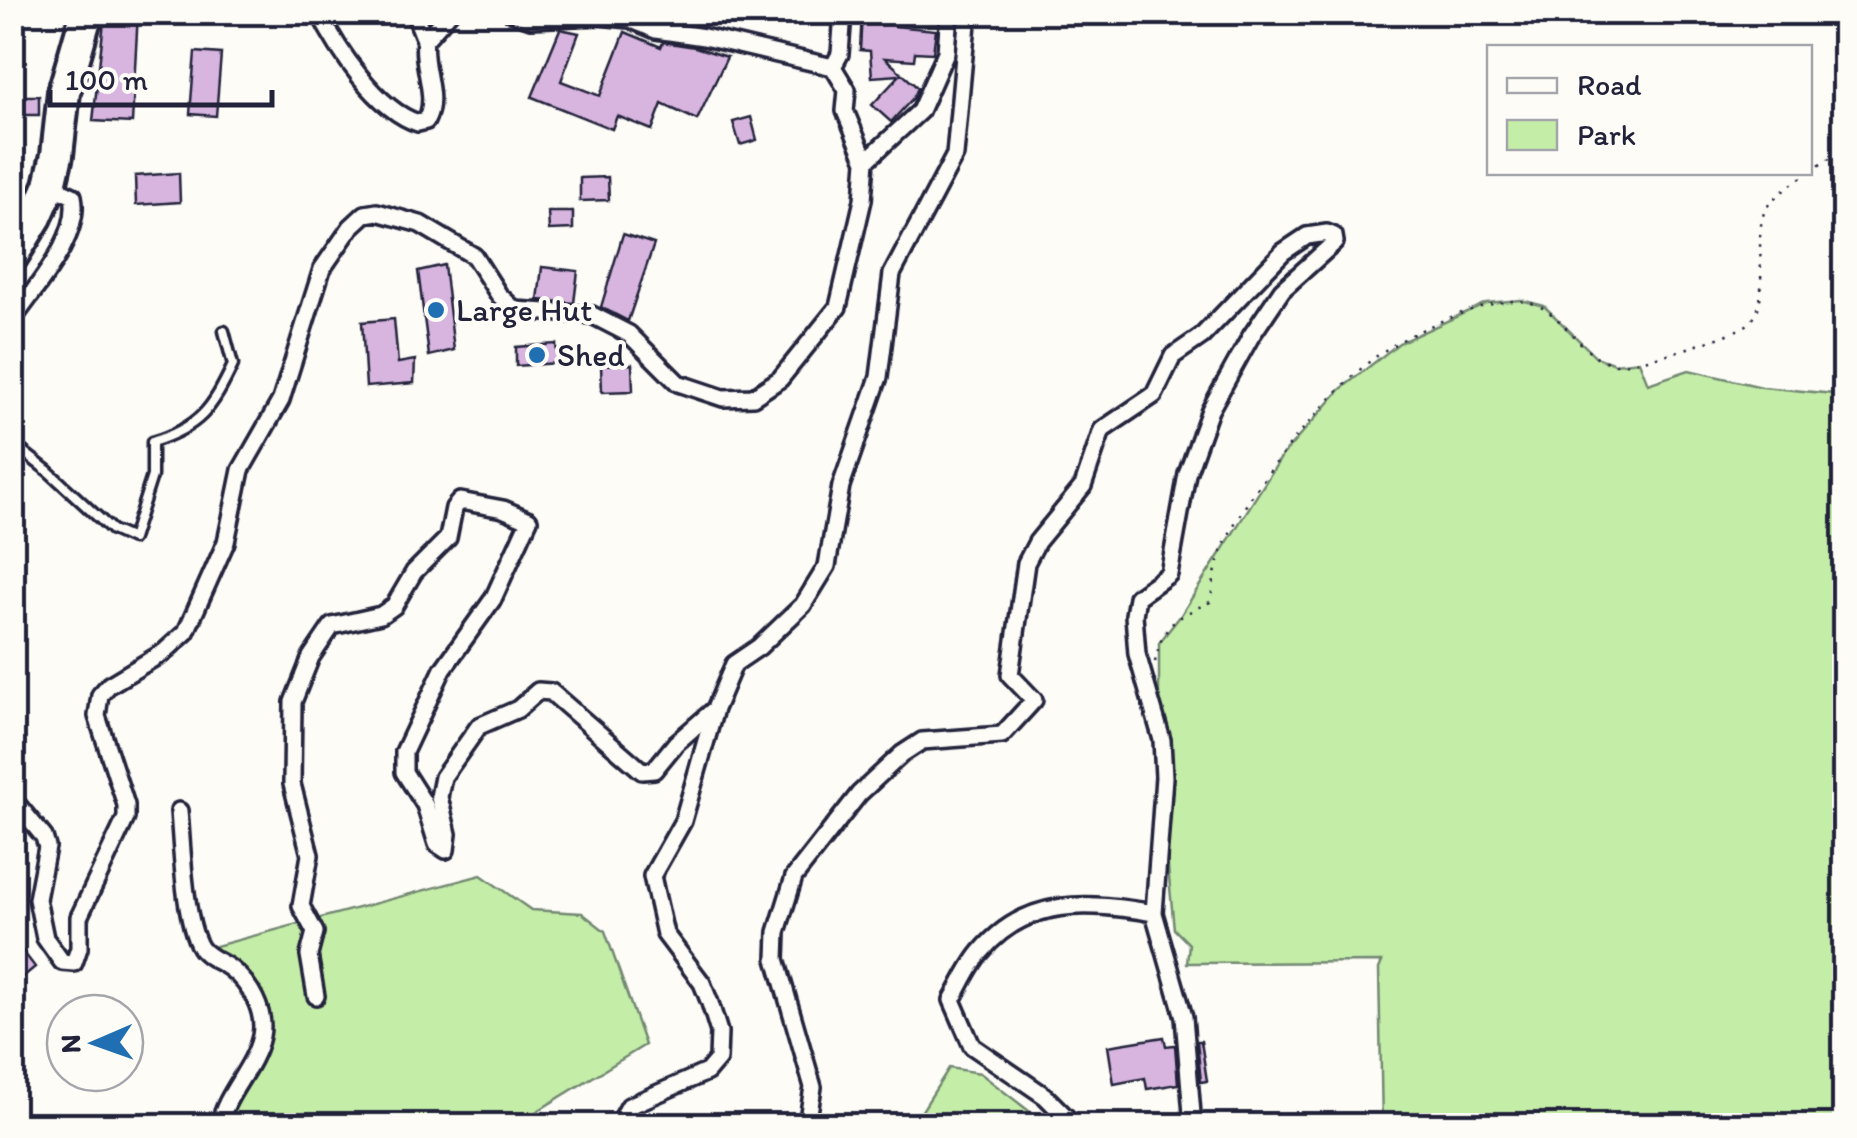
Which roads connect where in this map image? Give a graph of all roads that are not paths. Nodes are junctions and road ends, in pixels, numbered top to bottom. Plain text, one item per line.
1 (87, 12) edge
2 (319, 12) edge
3 (414, 12) edge
4 (450, 12) edge
5 (511, 12) edge
6 (843, 12) edge
7 (948, 12) edge
8 (968, 12) edge
9 (600, 14) edge
10 (425, 40) junction
11 (833, 68) junction
12 (866, 160) junction
13 (50, 185) junction
14 (12, 256) edge
15 (12, 320) edge
16 (224, 331) dead end
17 (12, 443) edge
18 (12, 601) edge
19 (12, 616) edge
20 (715, 709) junction
21 (12, 798) edge
22 (178, 811) dead end
23 (1154, 913) junction
24 (316, 996) dead end
25 (220, 1126) edge
26 (618, 1126) edge
27 (807, 1126) edge
28 (1075, 1126) edge
29 (1193, 1126) edge

1 - 13 highway
2 - 10 street
3 - 10 street
4 - 10 street
5 - 9 street
6 - 11 street
7 - 12 street
8 - 20 street
9 - 11 street
11 - 12 street
12 - 21 street
13 - 14 highway
13 - 15 street
16 - 17 lane
18 - 19 street
20 - 24 street
20 - 26 street
22 - 25 street
23 - 27 street
23 - 28 street
23 - 29 street

